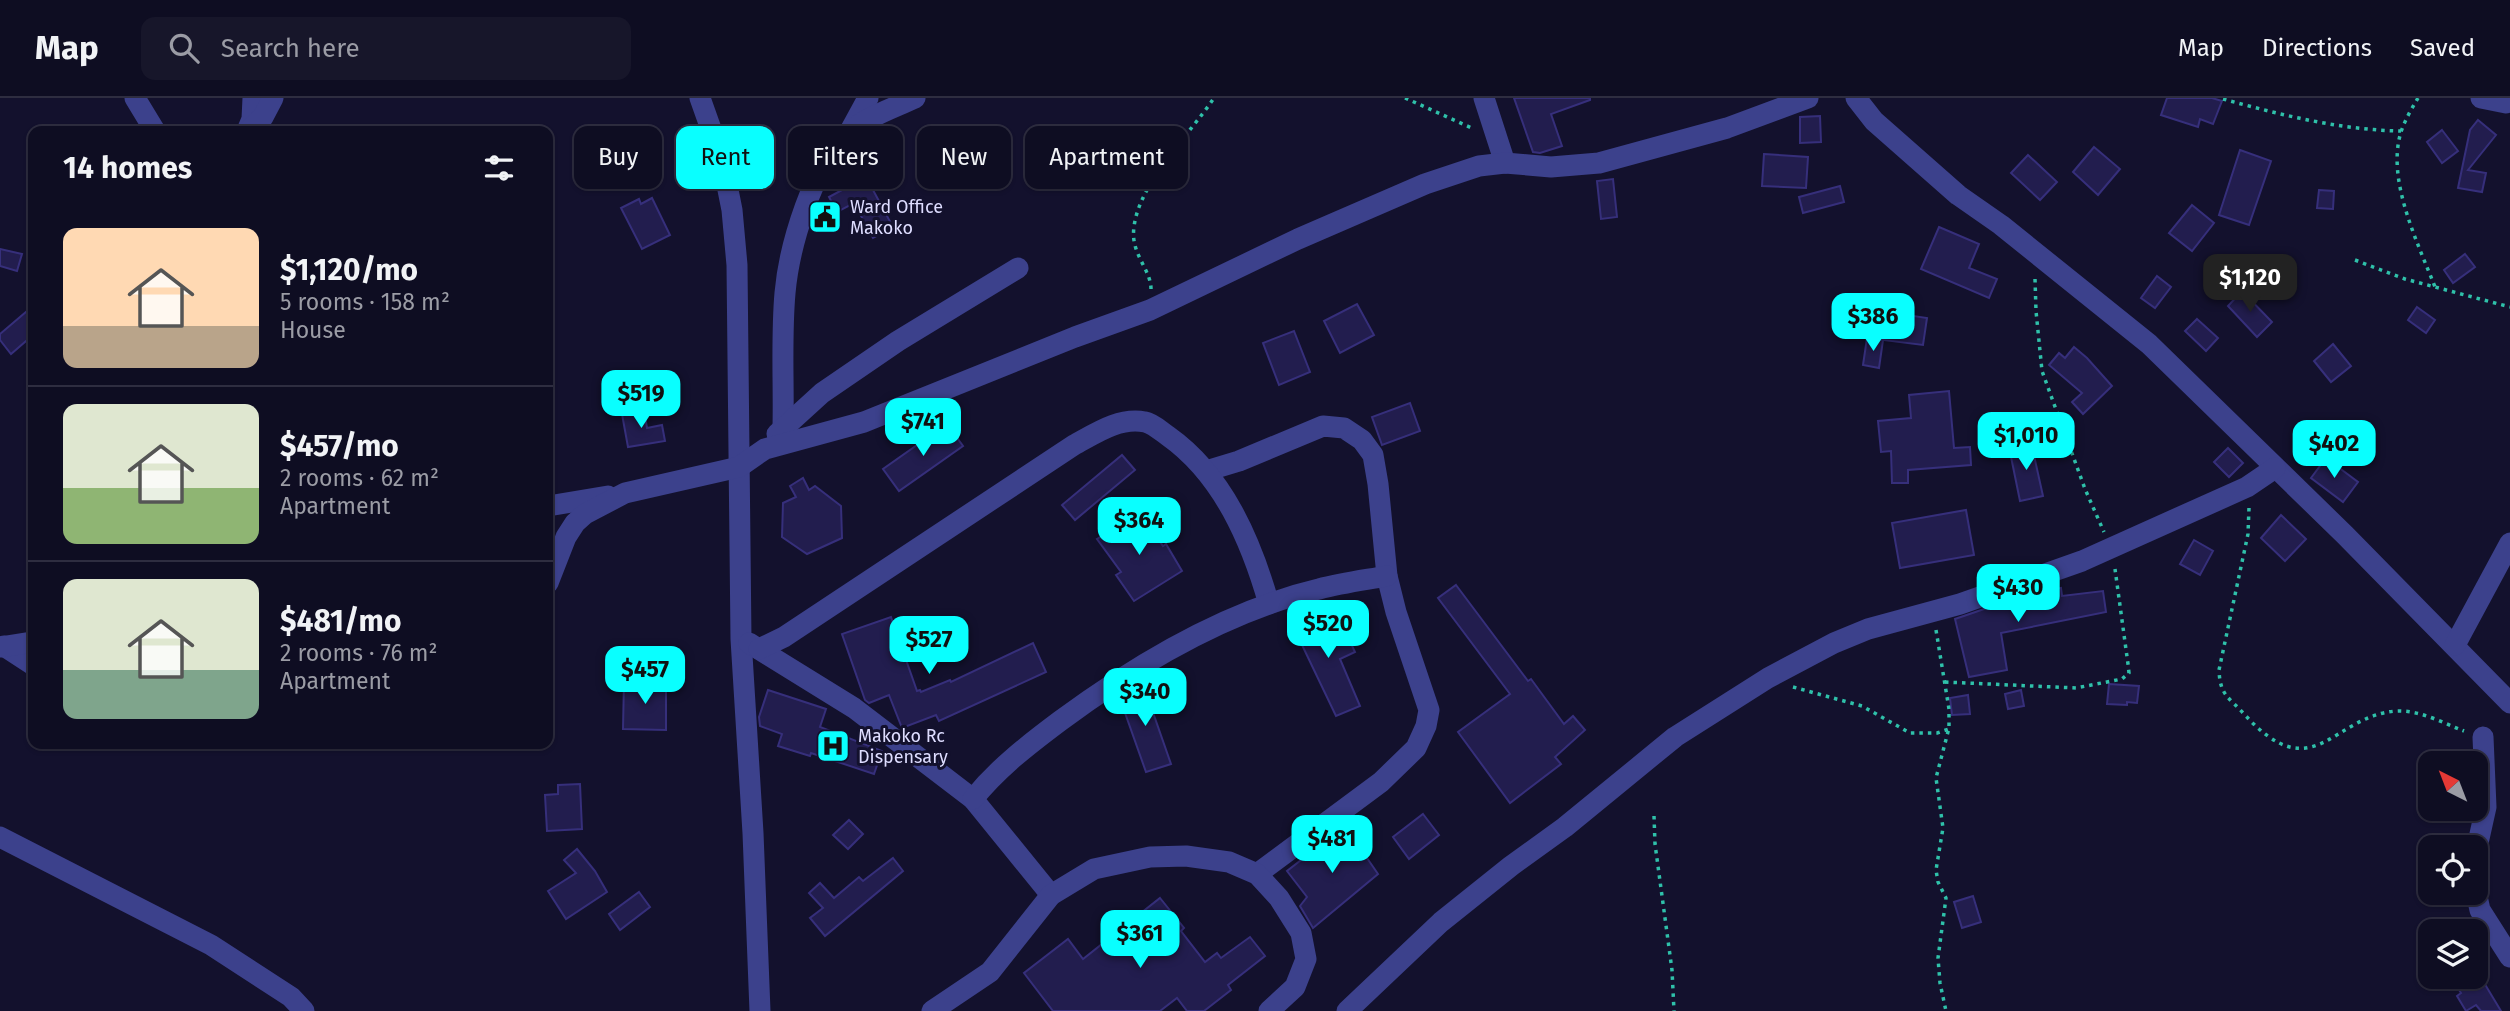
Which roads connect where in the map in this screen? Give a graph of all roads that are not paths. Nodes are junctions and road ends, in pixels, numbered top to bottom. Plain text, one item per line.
1 (135, 98) edge
2 (153, 98) edge
3 (253, 98) edge
4 (273, 98) edge
5 (700, 98) edge
6 (868, 98) edge
7 (915, 98) edge
8 (1484, 98) edge
9 (1808, 98) edge
10 (1856, 98) edge
11 (2481, 98) edge
12 (2506, 98) edge
13 (151, 126) edge
14 (152, 126) edge
15 (249, 126) edge
16 (253, 126) edge
17 (853, 126) edge
18 (860, 126) edge
19 (1505, 163) junction
20 (812, 189) edge
21 (1018, 268) dead end
22 (783, 427) junction
23 (765, 449) junction
24 (739, 467) junction
25 (2275, 468) junction
26 (1206, 471) junction
27 (625, 493) junction
28 (553, 505) edge
29 (2510, 543) edge
30 (553, 570) edge
31 (1387, 576) junction
32 (1269, 604) junction
33 (28, 643) edge
34 (750, 644) junction
35 (2455, 645) junction
36 (2, 647) edge
37 (28, 662) edge
38 (2510, 704) edge
39 (2483, 737) road end
40 (973, 799) junction
41 (2480, 835) edge
42 (0, 837) edge
43 (1257, 874) junction
44 (1051, 895) junction
45 (2479, 905) edge
46 (2510, 957) edge
47 (304, 1011) edge
48 (760, 1011) edge
49 (932, 1011) edge
50 (1269, 1011) edge
51 (1347, 1011) edge

1 - 13 street
2 - 14 street
3 - 15 street
4 - 16 street
5 - 24 street
6 - 17 street
7 - 18 street
8 - 19 street
9 - 19 street
10 - 25 street
11 - 12 street
19 - 23 street
20 - 22 street
21 - 22 street
22 - 23 street
23 - 24 street
24 - 27 street
24 - 34 street
25 - 35 street
25 - 51 street
26 - 31 street
26 - 32 street
26 - 34 street
27 - 28 street
27 - 30 street
29 - 35 street
31 - 32 street
31 - 43 street
32 - 40 street
33 - 36 street
34 - 40 street
34 - 48 street
35 - 38 street
36 - 37 street
39 - 41 street
40 - 44 street
42 - 47 street
43 - 44 street
43 - 50 street
44 - 49 street
45 - 46 street

